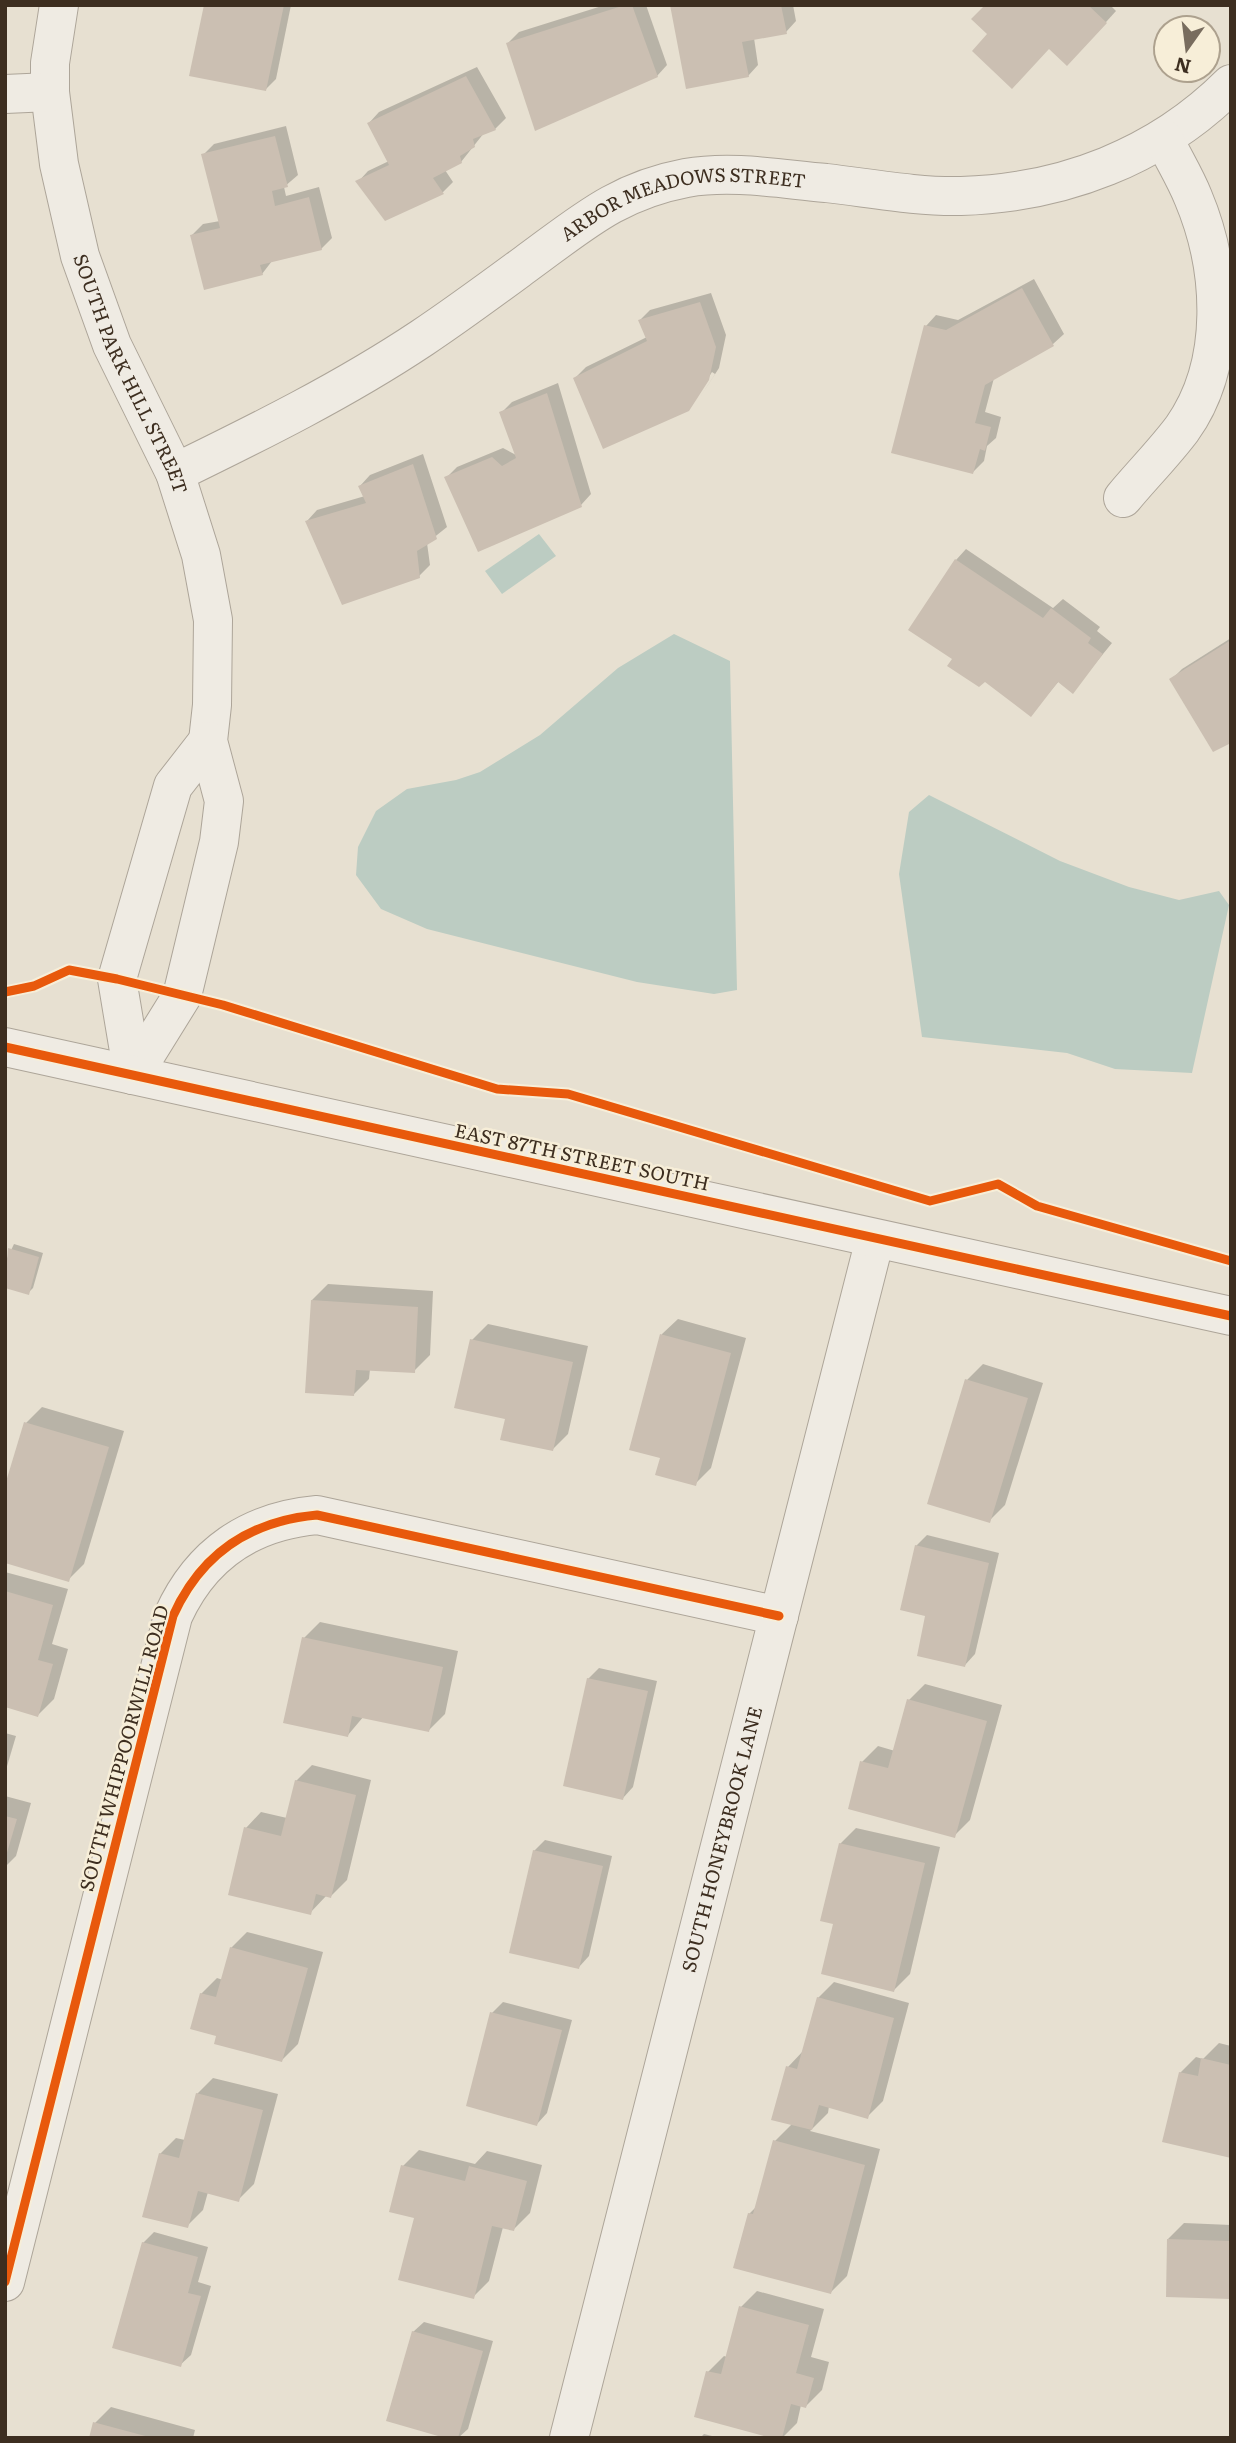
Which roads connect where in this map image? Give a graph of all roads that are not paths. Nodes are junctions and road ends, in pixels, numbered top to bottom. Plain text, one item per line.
1 (59, 5) edge
2 (1231, 84) edge
3 (50, 92) junction
4 (5, 94) edge
5 (1164, 139) junction
6 (175, 473) junction
7 (1123, 498) dead end
8 (208, 741) junction
9 (5, 1047) edge
10 (133, 1075) junction
11 (874, 1239) junction
12 (1231, 1316) edge
13 (779, 1616) junction
14 (5, 2282) edge
15 (569, 2438) edge

1 - 3 street, SOUTH PARK HILL STREET
2 - 5 street, ARBOR MEADOWS STREET
3 - 4 street
3 - 6 street, SOUTH PARK HILL STREET
5 - 6 street, ARBOR MEADOWS STREET
5 - 7 street
6 - 8 street, SOUTH PARK HILL STREET
8 - 10 street, SOUTH PARK HILL STREET
8 - 10 street
9 - 10 street, EAST 87TH STREET SOUTH
10 - 11 street, EAST 87TH STREET SOUTH
11 - 12 street, EAST 87TH STREET SOUTH
11 - 13 street, SOUTH HONEYBROOK LANE
13 - 14 street, SOUTH WHIPPOORWILL ROAD
13 - 15 street, SOUTH HONEYBROOK LANE

